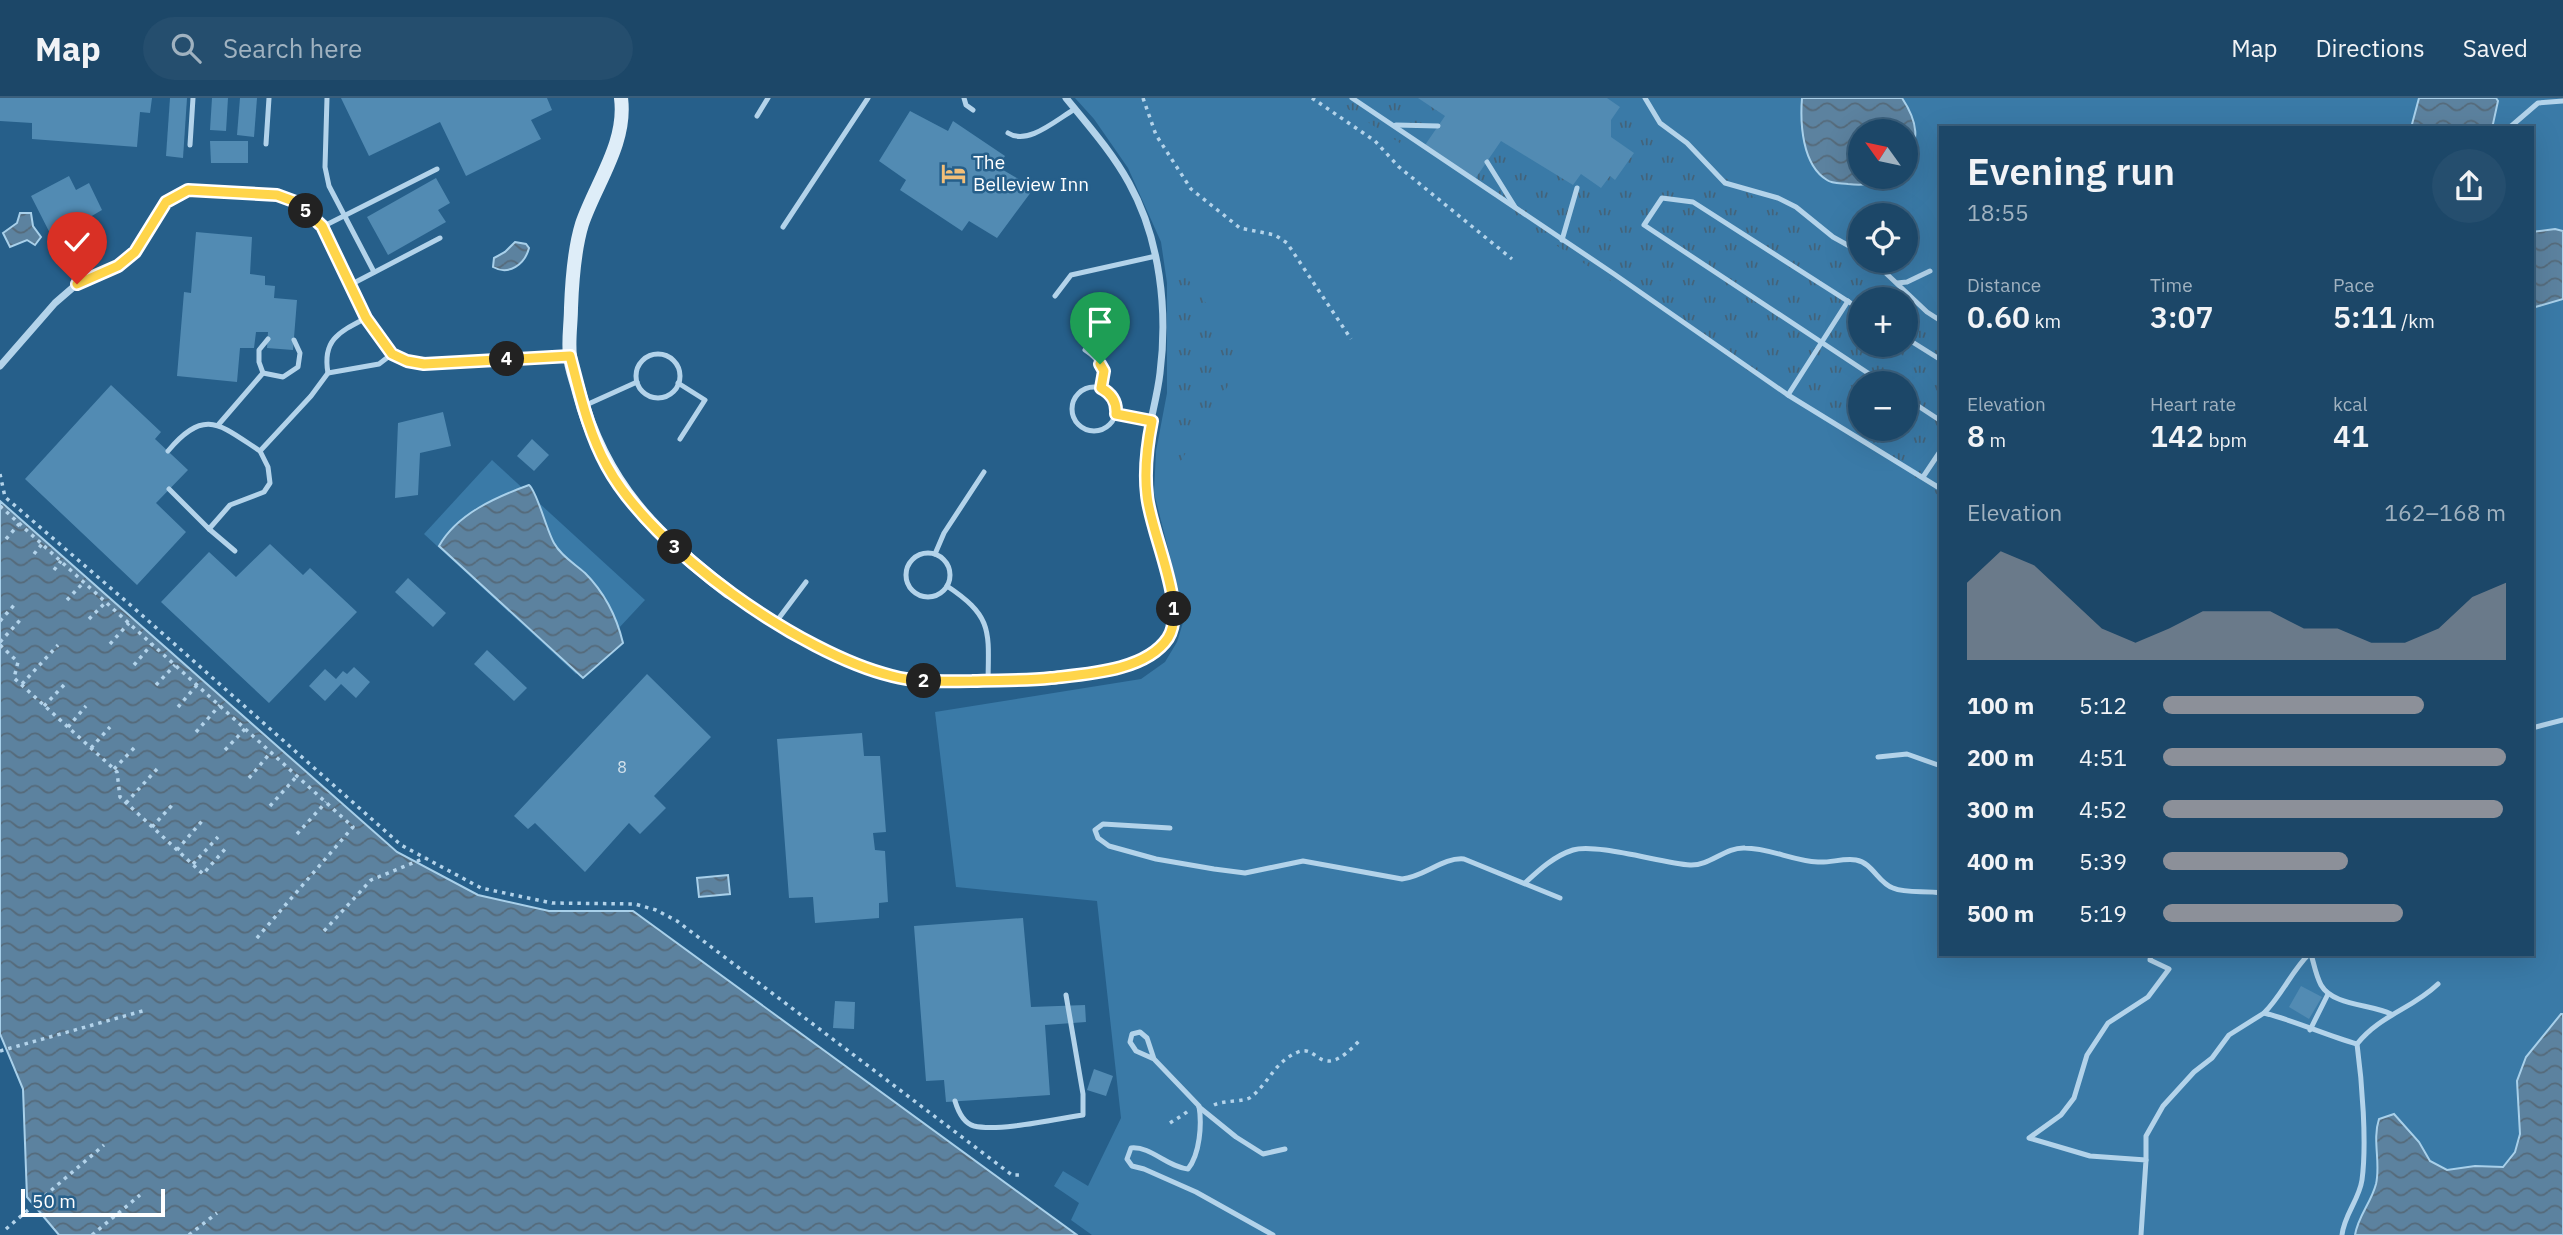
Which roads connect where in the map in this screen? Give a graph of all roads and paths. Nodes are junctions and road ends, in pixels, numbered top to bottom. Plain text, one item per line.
1 (193, 98) edge
2 (269, 98) edge
3 (327, 98) edge
4 (621, 98) edge
5 (768, 98) edge
6 (868, 98) edge
7 (964, 98) edge
8 (1066, 98) edge
9 (1143, 98) edge
10 (1312, 98) edge
11 (1352, 98) edge
12 (1645, 98) edge
13 (2563, 100) edge
14 (1075, 109) junction
15 (974, 110) dead end
16 (757, 116) dead end
17 (1393, 125) junction
18 (1438, 126) dead end
19 (2511, 126) edge
20 (1008, 133) dead end
21 (266, 144) dead end
22 (190, 145) dead end
23 (1487, 162) dead end
24 (437, 169) dead end
25 (1577, 188) dead end
26 (1516, 209) junction
27 (343, 216) junction
28 (322, 226) junction
29 (783, 227) dead end
30 (440, 238) dead end
31 (1562, 240) junction
32 (1848, 244) edge
33 (1156, 256) junction
34 (1512, 259) dead end
35 (1930, 271) dead end
36 (374, 272) junction
37 (1886, 273) edge
38 (1897, 283) junction
39 (350, 285) junction
40 (1055, 296) dead end
41 (1848, 301) joint
42 (366, 318) junction
43 (1939, 319) edge
44 (268, 339) dead end
45 (1351, 339) dead end
46 (294, 340) dead end
47 (1820, 343) junction
48 (1918, 346) edge
49 (1085, 350) dead end
50 (392, 354) junction
51 (570, 356) junction
52 (1939, 359) edge
53 (0, 366) edge
54 (1864, 371) edge
55 (263, 373) junction
56 (328, 373) junction
57 (637, 382) junction
58 (678, 383) junction
59 (1101, 388) junction
60 (1788, 395) junction
61 (583, 406) junction
62 (1918, 406) edge
63 (1116, 414) junction
64 (1939, 420) edge
65 (1152, 421) junction
66 (219, 424) junction
67 (680, 439) dead end
68 (169, 451) dead end
69 (260, 452) junction
70 (1939, 453) edge
71 (984, 472) dead end
72 (0, 474) edge
73 (1923, 477) junction
74 (1939, 488) edge
75 (169, 489) dead end
76 (0, 506) edge
77 (20, 523) junction
78 (209, 529) junction
79 (6, 539) dead end
80 (43, 544) junction
81 (234, 551) dead end
82 (34, 554) dead end
83 (935, 554) junction
84 (61, 561) junction
85 (54, 570) dead end
86 (84, 582) junction
87 (806, 582) dead end
88 (947, 586) junction
89 (729, 592) joint
90 (67, 600) dead end
91 (106, 601) junction
92 (16, 603) dead end
93 (23, 617) dead end
94 (89, 619) dead end
95 (0, 621) edge
96 (776, 622) junction
97 (129, 623) junction
98 (0, 644) edge
99 (110, 644) dead end
100 (152, 644) junction
101 (58, 645) dead end
102 (134, 665) dead end
103 (175, 665) junction
104 (988, 680) junction
105 (22, 685) junction
106 (64, 685) dead end
107 (156, 685) dead end
108 (197, 685) junction
109 (220, 705) junction
110 (44, 706) junction
111 (86, 706) dead end
112 (178, 708) dead end
113 (2563, 720) edge
114 (68, 727) junction
115 (110, 727) dead end
116 (2534, 727) edge
117 (245, 729) junction
118 (196, 732) dead end
119 (136, 746) dead end
120 (91, 748) junction
121 (225, 750) dead end
122 (271, 752) junction
123 (1878, 757) dead end
124 (1939, 765) edge
125 (114, 769) junction
126 (157, 769) dead end
127 (297, 776) junction
128 (249, 778) dead end
129 (326, 802) junction
130 (126, 803) junction
131 (174, 803) dead end
132 (270, 806) dead end
133 (202, 821) dead end
134 (152, 827) junction
135 (1170, 828) dead end
136 (297, 834) dead end
137 (218, 837) dead end
138 (226, 848) dead end
139 (177, 850) junction
140 (426, 858) junction
141 (192, 864) junction
142 (1525, 883) junction
143 (1939, 892) edge
144 (1560, 898) dead end
145 (324, 931) dead end
146 (256, 939) dead end
147 (2151, 956) edge
148 (2308, 956) edge
149 (2311, 956) edge
150 (2438, 984) dead end
151 (2328, 994) junction
152 (1066, 995) dead end
153 (146, 1010) dead end
154 (2264, 1013) junction
155 (2391, 1014) junction
156 (2310, 1030) junction
157 (1359, 1041) dead end
158 (2357, 1044) junction
159 (0, 1051) edge
160 (1154, 1059) junction
161 (955, 1101) dead end
162 (1212, 1105) dead end
163 (1199, 1106) junction
164 (1190, 1110) dead end
165 (1170, 1123) dead end
166 (104, 1145) dead end
167 (1285, 1149) dead end
168 (2146, 1160) junction
169 (1022, 1175) dead end
170 (140, 1195) dead end
171 (217, 1213) dead end
172 (6, 1229) dead end
173 (92, 1235) edge
174 (189, 1235) edge
175 (1273, 1235) edge
176 (2141, 1235) edge
177 (2342, 1235) edge

1 - 22 lane
2 - 21 lane
3 - 27 lane
4 - 51 street
5 - 16 lane
6 - 29 lane
7 - 15 lane
8 - 14 street
9 - 45 path
10 - 34 path
11 - 17 lane
12 - 32 lane
13 - 19 lane
14 - 20 lane
14 - 33 street
17 - 18 lane
17 - 26 lane
23 - 26 lane
24 - 27 lane
25 - 31 lane
26 - 31 lane
27 - 28 lane
27 - 36 lane
28 - 39 street
28 - 53 street
30 - 36 lane
31 - 60 lane
33 - 40 lane
33 - 65 street
35 - 38 lane
36 - 39 lane
37 - 38 lane
38 - 43 lane
39 - 42 street
41 - 47 lane
41 - 47 lane
42 - 50 street
42 - 56 lane
44 - 55 lane
46 - 55 lane
47 - 54 lane
47 - 60 lane
48 - 52 lane
49 - 59 lane
50 - 51 street
50 - 56 lane
51 - 61 street
55 - 66 lane
56 - 69 lane
57 - 58 lane
57 - 58 lane
57 - 61 lane
58 - 67 lane
59 - 63 lane
59 - 63 lane
60 - 73 lane
61 - 89 street
62 - 64 lane
63 - 65 lane
65 - 104 street
66 - 68 lane
66 - 69 lane
69 - 78 lane
70 - 73 lane
71 - 83 lane
72 - 140 path
73 - 74 lane
75 - 78 lane
76 - 77 path
77 - 79 path
77 - 80 path
78 - 81 lane
80 - 82 path
80 - 84 path
83 - 88 lane
83 - 88 lane
84 - 85 path
84 - 86 path
86 - 90 path
86 - 91 path
87 - 96 lane
88 - 104 lane
89 - 96 street
91 - 94 path
91 - 97 path
92 - 95 path
93 - 98 path
96 - 104 street
97 - 99 path
97 - 100 path
98 - 105 path
100 - 102 path
100 - 103 path
101 - 105 path
103 - 107 path
103 - 108 path
105 - 110 path
106 - 110 path
108 - 109 path
108 - 112 path
109 - 117 path
109 - 118 path
110 - 114 path
111 - 114 path
113 - 116 lane
114 - 120 path
115 - 120 path
117 - 121 path
117 - 122 path
119 - 125 path
120 - 125 path
122 - 127 path
122 - 128 path
123 - 124 lane
125 - 130 path
126 - 130 path
127 - 129 path
127 - 132 path
129 - 136 path
129 - 146 path
130 - 134 path
131 - 134 path
133 - 139 path
134 - 139 path
135 - 142 lane
137 - 141 path
138 - 141 path
139 - 141 path
140 - 145 path
140 - 169 path
142 - 143 lane
142 - 144 lane
147 - 168 lane
148 - 154 lane
149 - 151 lane
150 - 155 lane
151 - 155 lane
151 - 156 lane
152 - 161 lane
153 - 159 path
154 - 156 lane
154 - 168 lane
155 - 158 lane
156 - 158 lane
157 - 162 path
158 - 177 lane
160 - 160 lane
160 - 163 lane
163 - 167 lane
163 - 175 lane
164 - 165 path
166 - 172 path
168 - 176 lane
170 - 173 path
171 - 174 path

